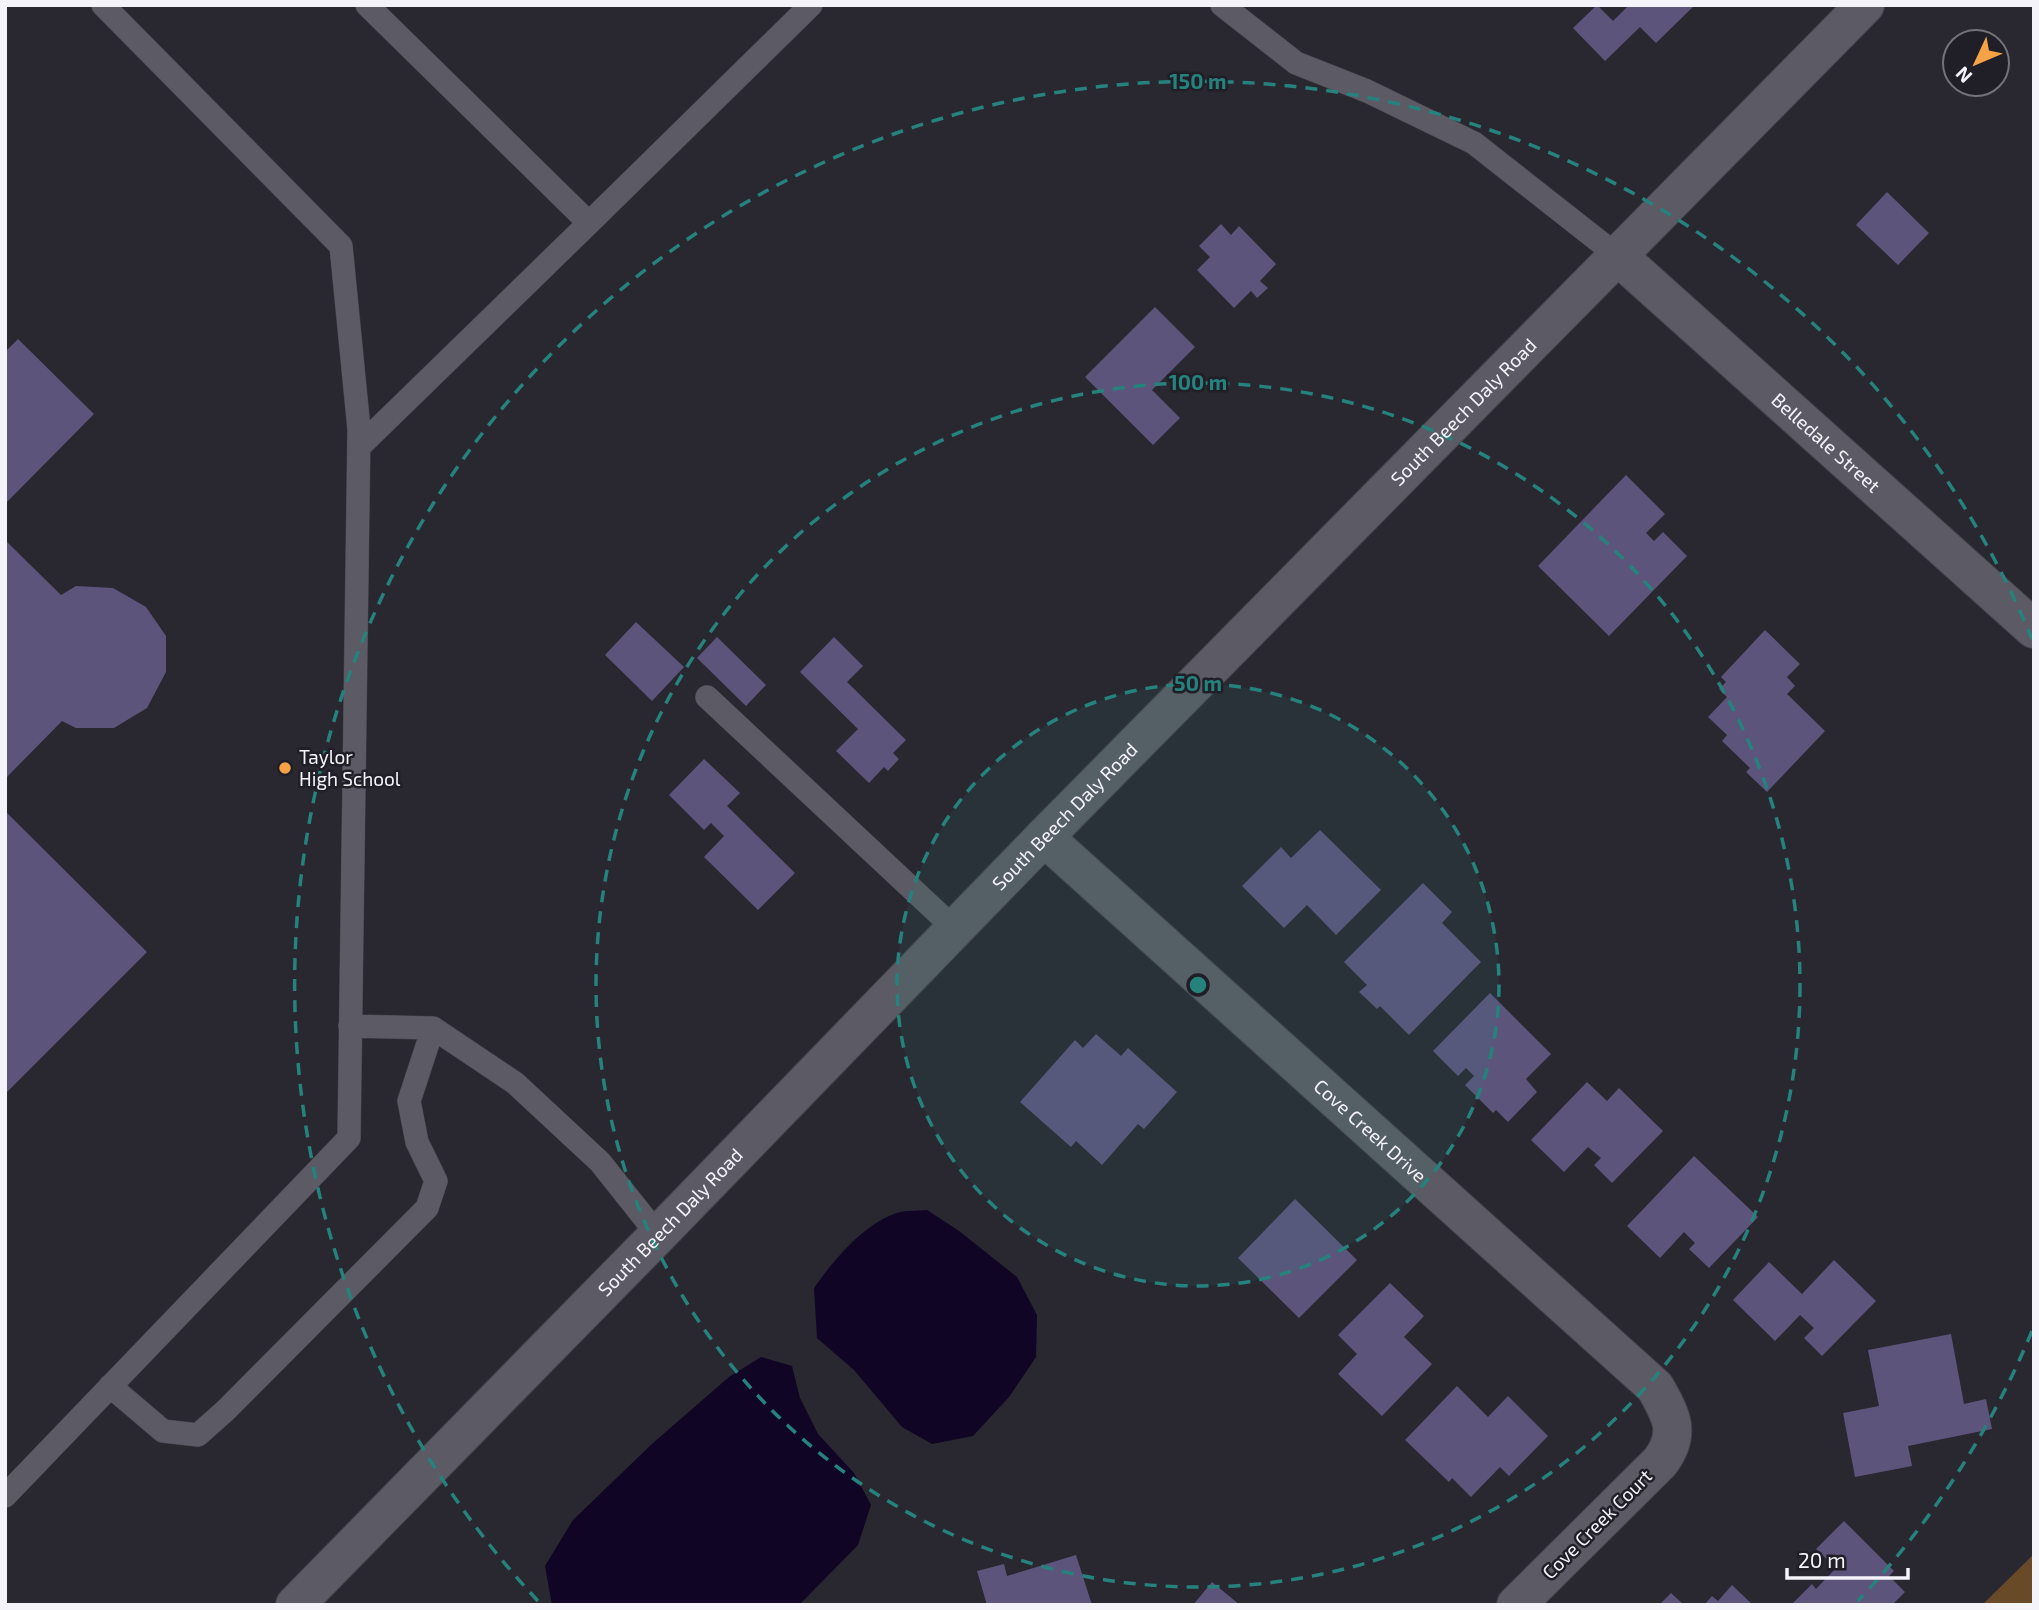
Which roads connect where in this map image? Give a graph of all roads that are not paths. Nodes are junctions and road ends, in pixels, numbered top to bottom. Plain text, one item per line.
1 (103, 5) edge
2 (367, 5) edge
3 (811, 5) edge
4 (1222, 5) edge
5 (1853, 18) edge
6 (589, 223) junction
7 (1619, 257) junction
8 (359, 447) junction
9 (2034, 629) edge
10 (706, 697) dead end
11 (1044, 837) junction
12 (955, 929) junction
13 (350, 1027) junction
14 (433, 1028) junction
15 (658, 1235) junction
16 (110, 1386) junction
17 (1671, 1440) joint
18 (5, 1496) edge
19 (295, 1605) edge
20 (1516, 1605) edge

1 - 8 lane
2 - 6 lane
3 - 6 lane
4 - 7 lane
5 - 7 street, South Beech Daly Road
6 - 8 lane
7 - 9 street, Belledale Street
7 - 11 street, South Beech Daly Road
8 - 13 lane
10 - 12 lane
11 - 12 street, South Beech Daly Road
11 - 17 street, Cove Creek Drive
12 - 15 street, South Beech Daly Road
13 - 14 lane
13 - 16 lane
14 - 15 lane
14 - 16 lane
15 - 19 street, South Beech Daly Road
16 - 18 lane
17 - 20 street, Cove Creek Court

